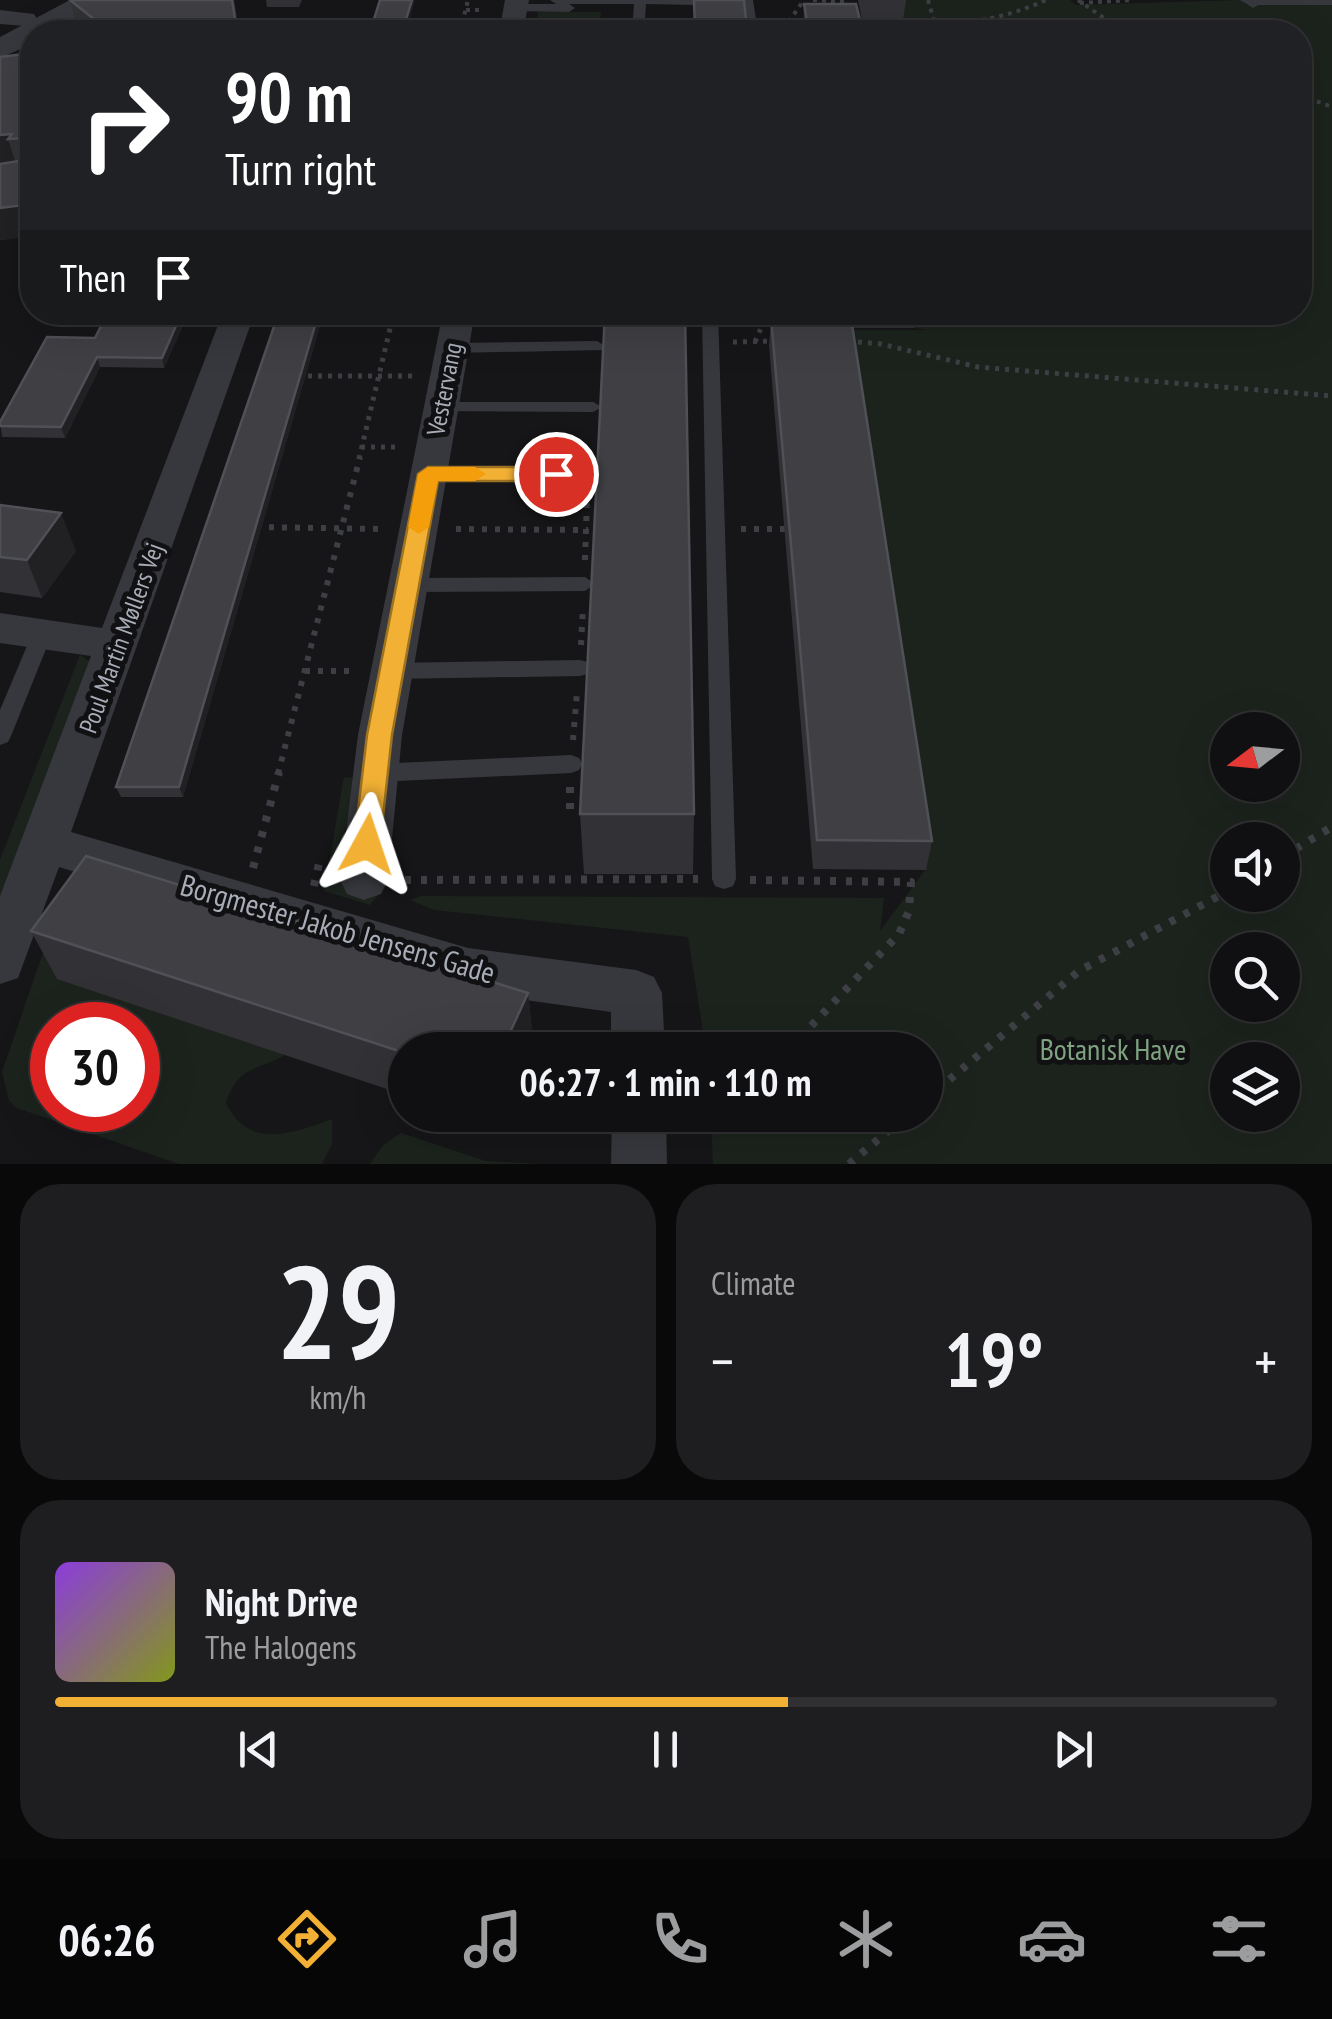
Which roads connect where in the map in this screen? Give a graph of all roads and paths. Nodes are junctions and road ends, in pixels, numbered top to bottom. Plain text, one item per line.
1 (64, 0) edge
2 (93, 0) edge
3 (556, 0) edge
4 (813, 0) edge
5 (1046, 0) edge
6 (1132, 0) edge
7 (1253, 0) edge
8 (640, 1) edge
9 (1079, 1) edge
10 (1332, 1) edge
11 (624, 8) dead end
12 (514, 13) edge
13 (54, 20) edge
14 (750, 20) edge
15 (850, 20) edge
16 (981, 20) edge
17 (1107, 20) edge
18 (8, 23) edge
19 (234, 325) edge
20 (391, 325) edge
21 (710, 325) edge
22 (762, 325) edge
23 (778, 341) edge
24 (833, 341) edge
25 (711, 342) junction
26 (755, 342) junction
27 (597, 346) dead end
28 (450, 361) edge
29 (288, 376) edge
30 (377, 376) junction
31 (1332, 396) edge
32 (593, 407) dead end
33 (428, 474) junction
34 (588, 474) dead end
35 (585, 584) dead end
36 (408, 586) junction
37 (0, 628) edge
38 (42, 634) junction
39 (118, 644) junction
40 (580, 668) dead end
41 (392, 670) junction
42 (0, 736) edge
43 (571, 764) dead end
44 (374, 773) junction
45 (1332, 826) edge
46 (46, 844) junction
47 (1300, 846) edge
48 (724, 879) junction
49 (364, 880) joint
50 (1210, 900) edge
51 (244, 903) junction
52 (10, 910) edge
53 (0, 962) edge
54 (637, 1032) edge
55 (805, 1032) edge
56 (943, 1085) edge
57 (639, 1132) edge
58 (888, 1132) edge
59 (639, 1164) edge
60 (849, 1164) edge

1 - 18 street
2 - 13 street
3 - 8 lane
4 - 15 path
5 - 16 path
6 - 9 path
7 - 10 lane
8 - 14 lane
9 - 17 path
11 - 12 lane
19 - 39 street, Poul Martin Møllers Vej
20 - 30 path
21 - 25 lane
22 - 26 path
23 - 26 path
24 - 31 path
25 - 26 path
25 - 48 lane
27 - 28 lane
28 - 30 path
28 - 32 lane
28 - 33 street, Vestervang
29 - 30 path
30 - 51 path
33 - 34 lane
33 - 36 street, Vestervang
35 - 36 lane
36 - 41 street, Vestervang
37 - 38 street
38 - 39 street
38 - 42 lane
39 - 46 street, Poul Martin Møllers Vej
40 - 41 lane
41 - 44 street, Vestervang
43 - 44 lane
44 - 49 street, Vestervang
45 - 47 path
46 - 51 street, Borgmester Jakob Jensens Gade
46 - 52 street, Poul Martin Møllers Vej
48 - 49 path
48 - 55 path
50 - 56 path
51 - 54 street, Borgmester Jakob Jensens Gade
52 - 53 street, Poul Martin Møllers Vej
57 - 59 street
58 - 60 path

